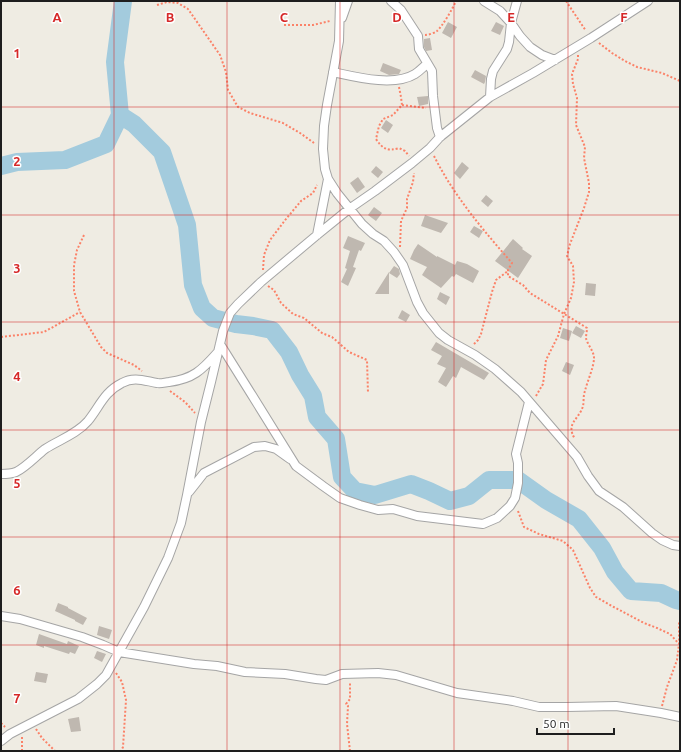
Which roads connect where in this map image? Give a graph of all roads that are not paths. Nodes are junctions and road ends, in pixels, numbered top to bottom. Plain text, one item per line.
1 (340, 1) edge
2 (348, 1) edge
3 (390, 1) edge
4 (484, 1) edge
5 (517, 1) edge
6 (648, 1) edge
7 (511, 22) junction
8 (340, 29) junction
9 (555, 60) junction
10 (427, 64) junction
11 (333, 72) junction
12 (490, 97) junction
13 (440, 137) junction
14 (328, 180) junction
15 (349, 209) junction
16 (317, 235) junction
17 (220, 344) junction
18 (218, 352) junction
19 (530, 402) junction
20 (293, 462) junction
21 (1, 474) edge
22 (187, 495) junction
23 (680, 546) edge
24 (1, 616) edge
25 (119, 652) junction
26 (680, 717) edge
27 (1, 741) edge

1 - 8 street
2 - 8 street
3 - 10 street
4 - 7 street
5 - 7 street
6 - 9 street
7 - 9 street
7 - 12 street
8 - 11 street
9 - 12 street
10 - 11 street
10 - 13 street
11 - 14 street
12 - 13 street
13 - 15 street
14 - 15 street
14 - 16 street
15 - 16 street
15 - 19 street
16 - 17 street
17 - 18 street
17 - 20 street
18 - 21 street
18 - 22 street
19 - 20 street
19 - 23 street
20 - 22 street
22 - 25 street
24 - 25 street
25 - 26 street
25 - 27 street

